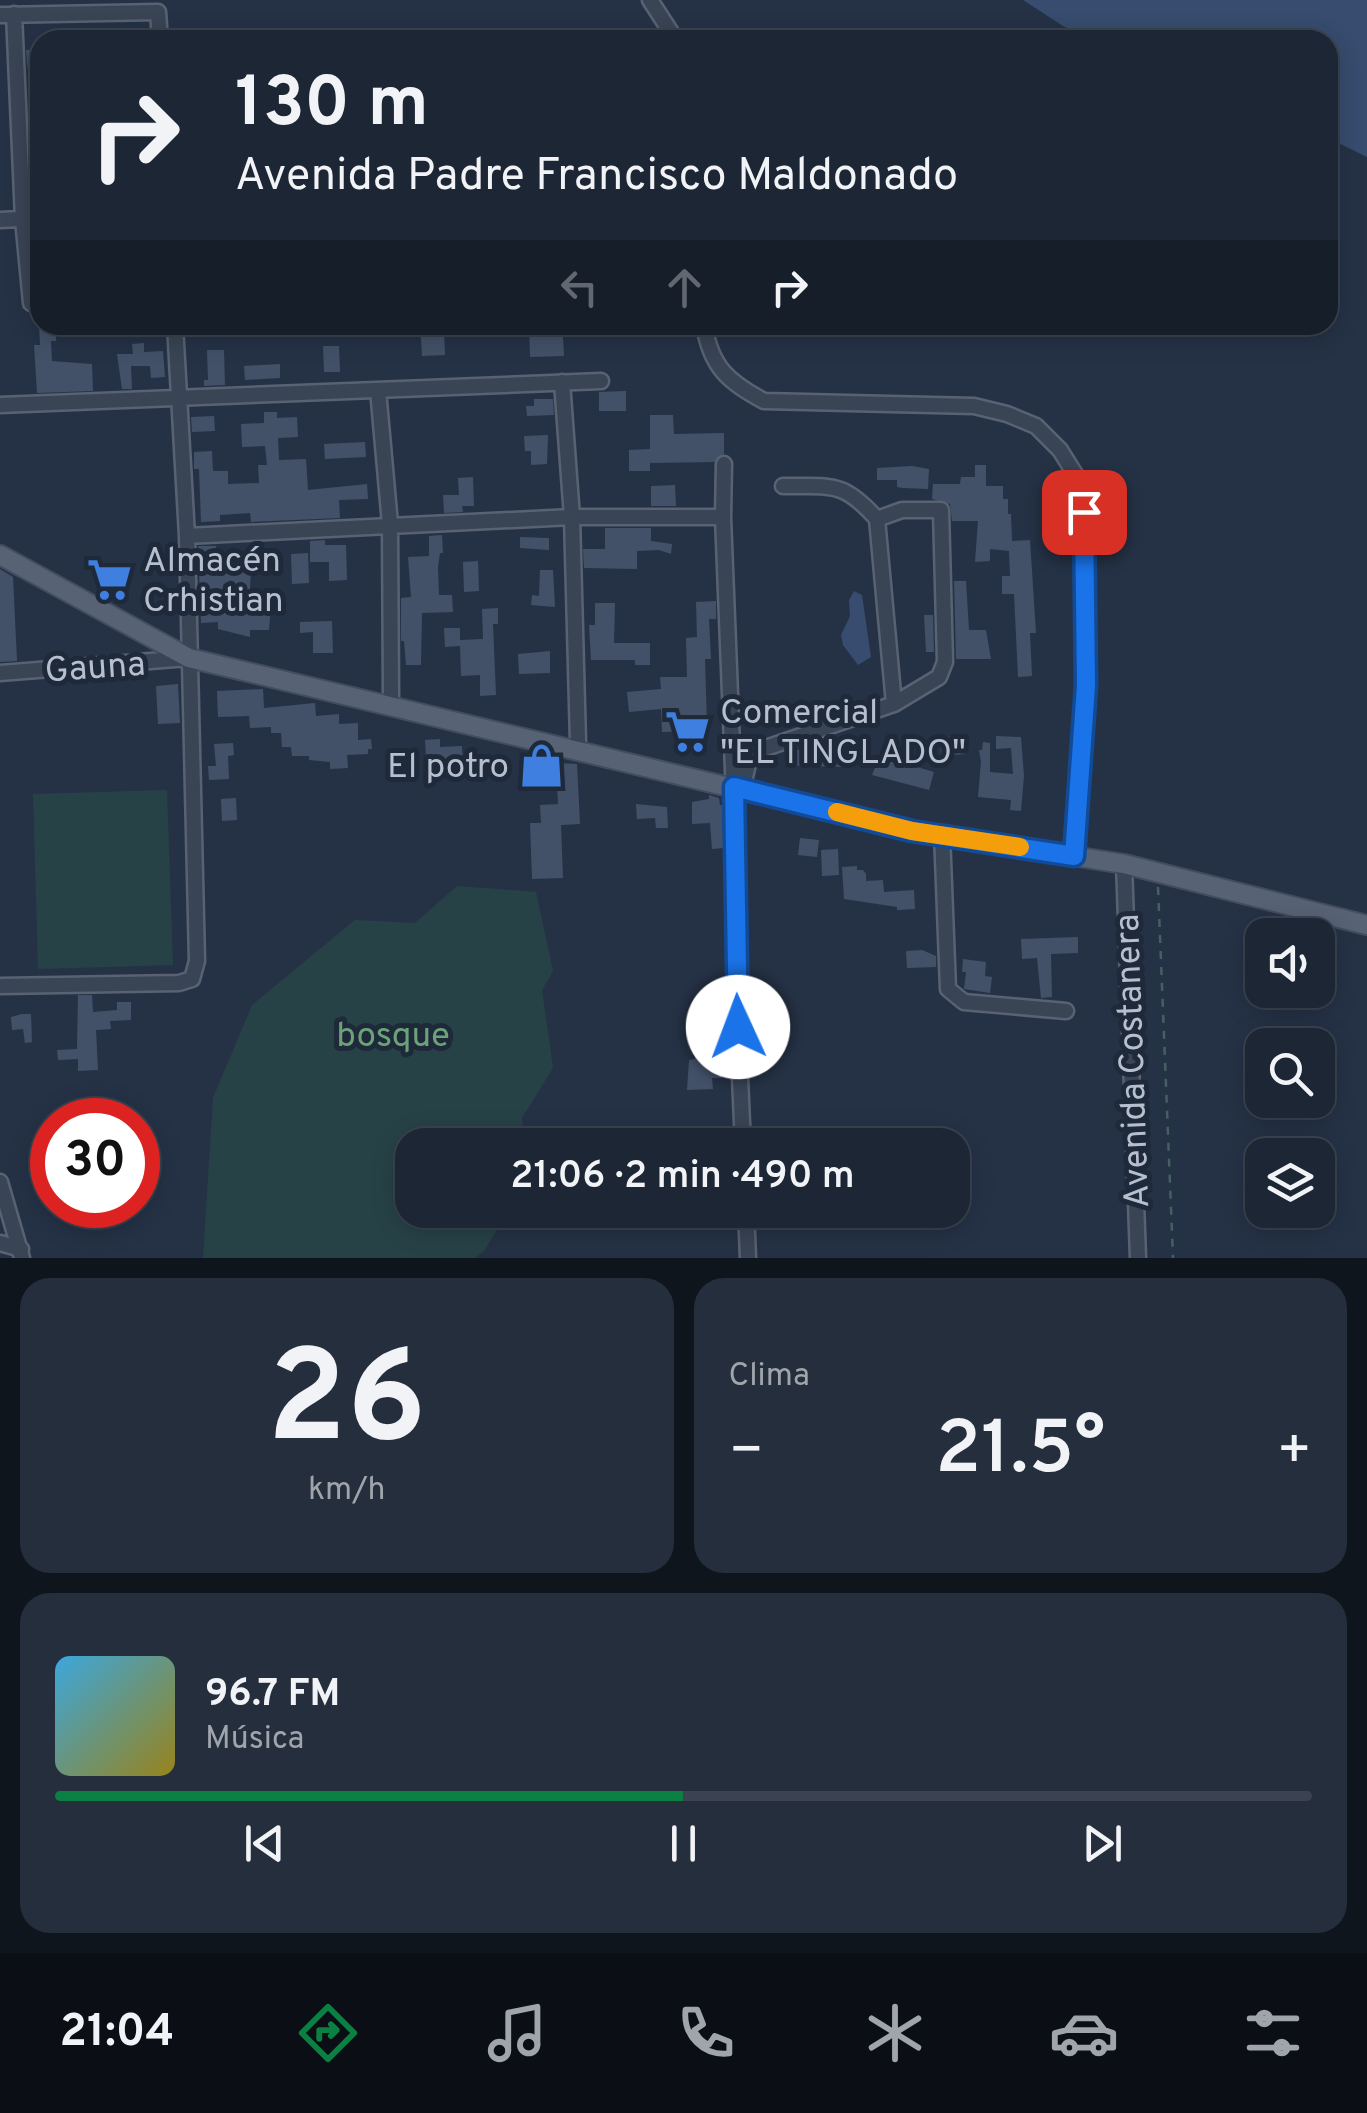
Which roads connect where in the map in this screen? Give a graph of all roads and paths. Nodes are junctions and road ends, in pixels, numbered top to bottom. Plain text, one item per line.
1 (650, 0) edge
2 (7, 14) edge
3 (159, 30) edge
4 (670, 30) edge
5 (23, 219) junction
6 (30, 219) edge
7 (0, 220) edge
8 (30, 292) edge
9 (177, 335) edge
10 (706, 335) edge
11 (601, 381) dead end
12 (562, 382) junction
13 (378, 390) junction
14 (180, 397) junction
15 (0, 405) edge
16 (724, 464) dead end
17 (783, 486) dead end
18 (723, 516) junction
19 (572, 517) junction
20 (876, 519) junction
21 (390, 524) junction
22 (187, 536) junction
23 (0, 552) edge
24 (189, 653) junction
25 (0, 673) edge
26 (391, 698) junction
27 (894, 704) junction
28 (578, 742) junction
29 (737, 782) junction
30 (942, 834) junction
31 (1074, 856) junction
32 (1124, 864) junction
33 (1157, 871) junction
34 (1367, 924) edge
35 (0, 986) edge
36 (1066, 1012) dead end
37 (743, 1128) edge
38 (0, 1182) edge
39 (747, 1228) edge
40 (0, 1243) edge
41 (22, 1254) edge
42 (748, 1258) edge
43 (1138, 1258) edge
44 (1173, 1258) edge

1 - 4 street
2 - 3 street
2 - 5 street
5 - 6 street
5 - 7 street
5 - 8 street
9 - 14 street
10 - 31 street
11 - 12 street
12 - 13 street
12 - 19 street
13 - 14 street
13 - 21 street
14 - 15 street
14 - 22 street
16 - 18 street
17 - 20 street
18 - 19 street
18 - 29 street
19 - 21 street
19 - 28 street
20 - 27 street
20 - 27 street
21 - 22 street
21 - 26 street
22 - 24 street
23 - 24 main road
24 - 25 street, Gauna
24 - 26 main road
24 - 29 main road
24 - 35 street
26 - 28 main road
27 - 29 street
28 - 29 main road
29 - 30 main road
29 - 37 street
30 - 31 main road
30 - 36 street
31 - 32 main road
32 - 33 main road
32 - 43 street, Avenida Costanera
33 - 34 main road
33 - 44 path
38 - 41 street
39 - 42 street
40 - 41 street

